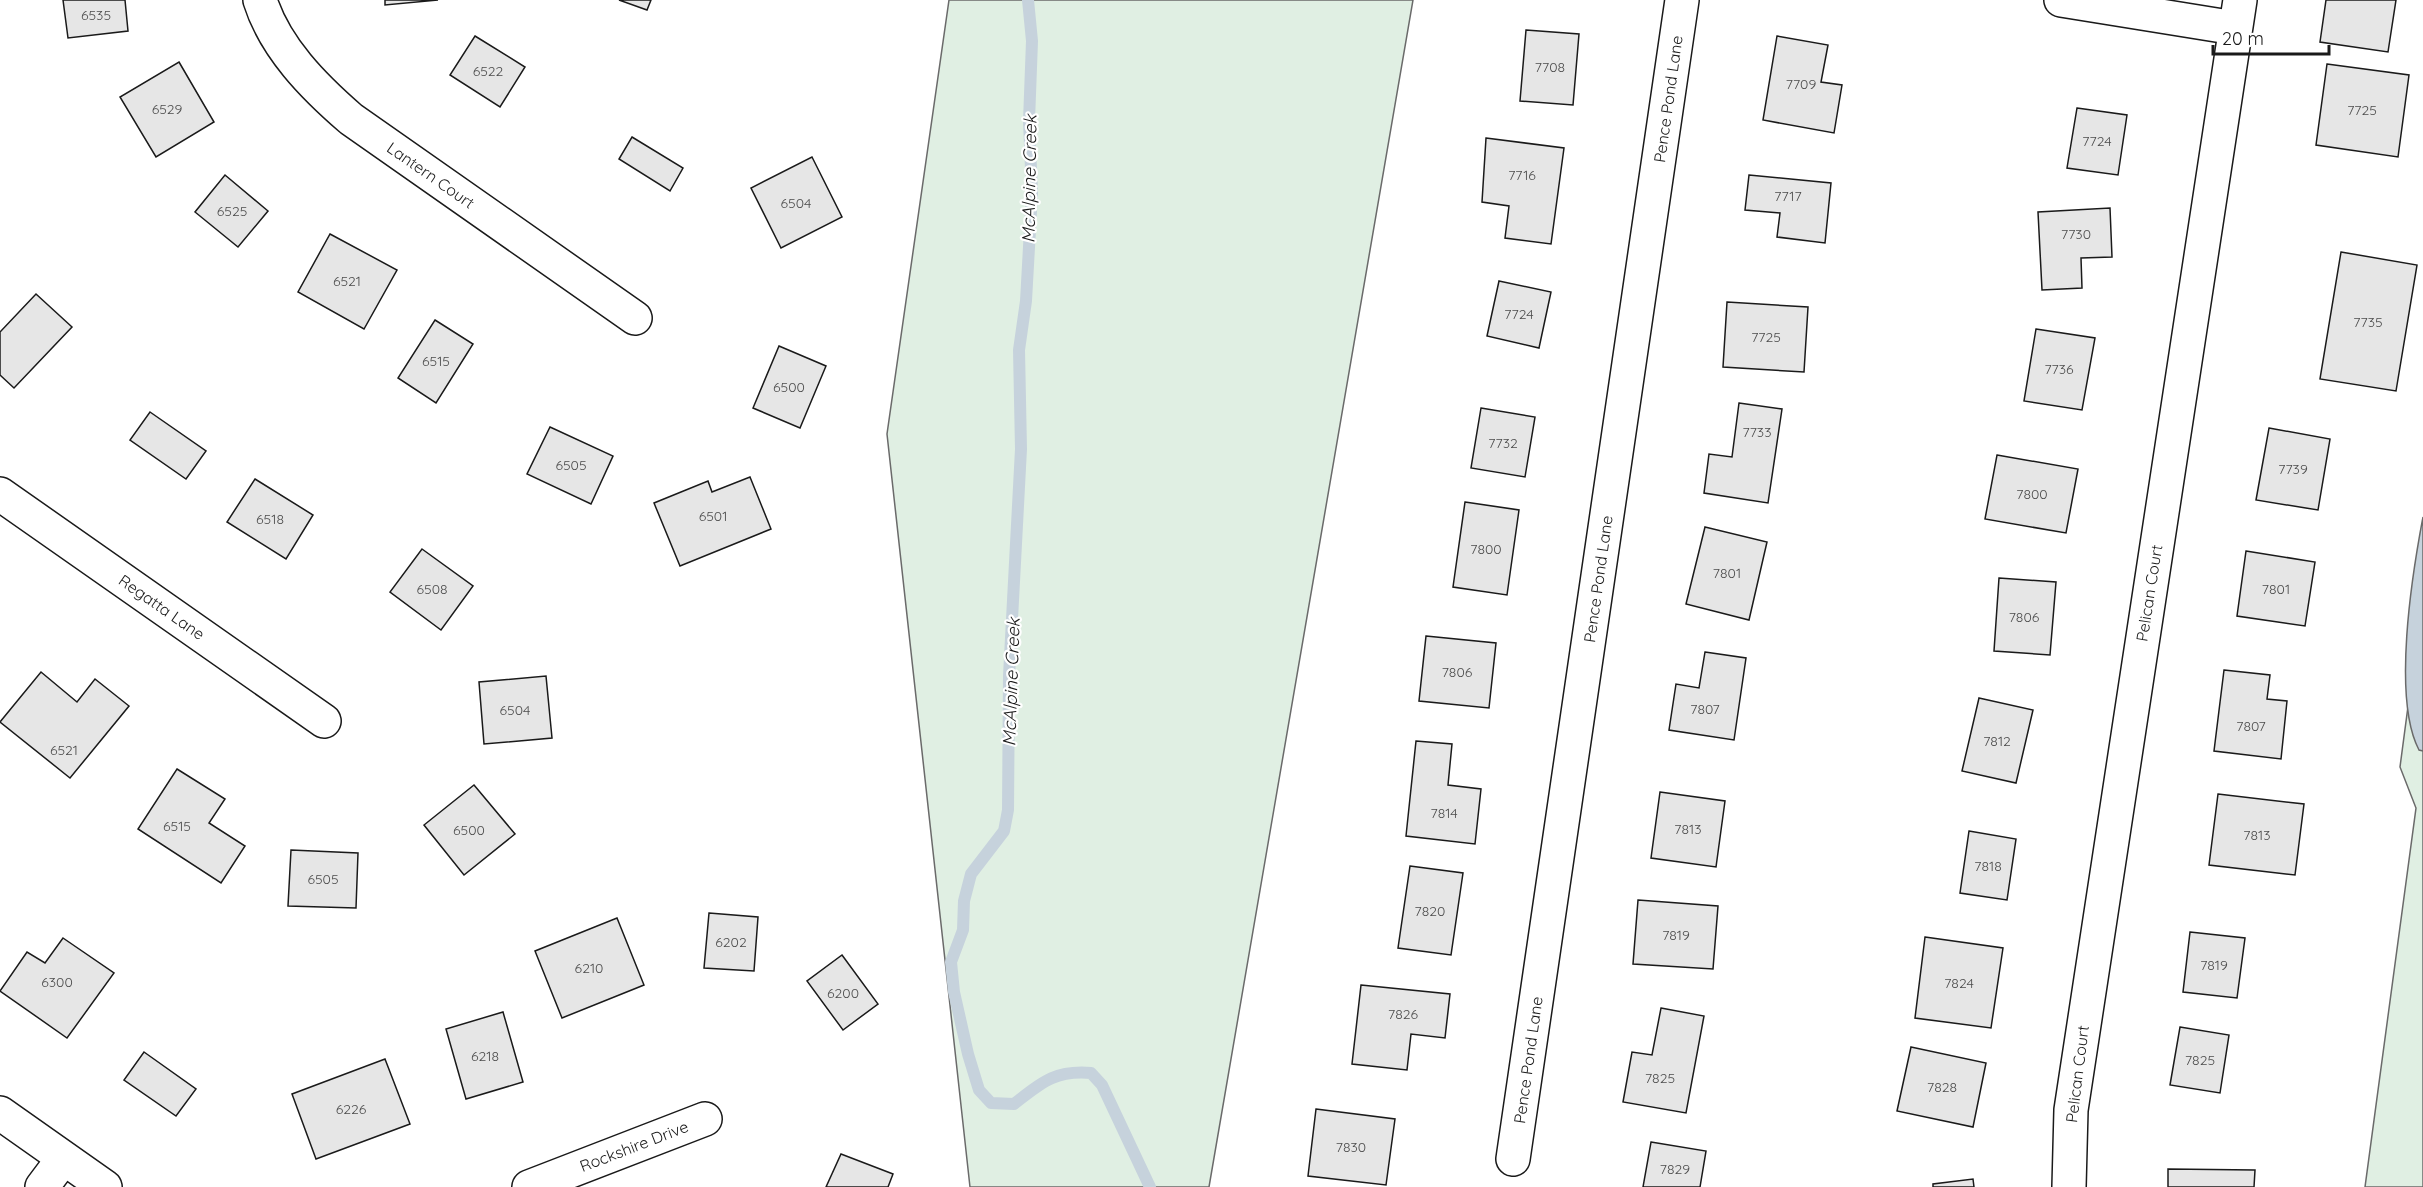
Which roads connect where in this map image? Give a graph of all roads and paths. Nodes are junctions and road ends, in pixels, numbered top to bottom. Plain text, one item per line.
1 (260, 0) edge
2 (1682, 0) edge
3 (2061, 0) edge
4 (2238, 14) edge
5 (635, 318) dead end
6 (0, 494) edge
7 (324, 721) dead end
8 (0, 1113) edge
9 (705, 1119) dead end
10 (63, 1158) junction
11 (1513, 1159) dead end
12 (42, 1187) edge
13 (105, 1187) edge
14 (529, 1187) edge
15 (2069, 1187) edge

1 - 5 street, Lantern Court
2 - 11 street, Pence Pond Lane
3 - 4 street
4 - 15 street, Pelican Court
6 - 7 street, Regatta Lane
8 - 10 street
9 - 14 street, Rockshire Drive
10 - 12 street
10 - 13 street

